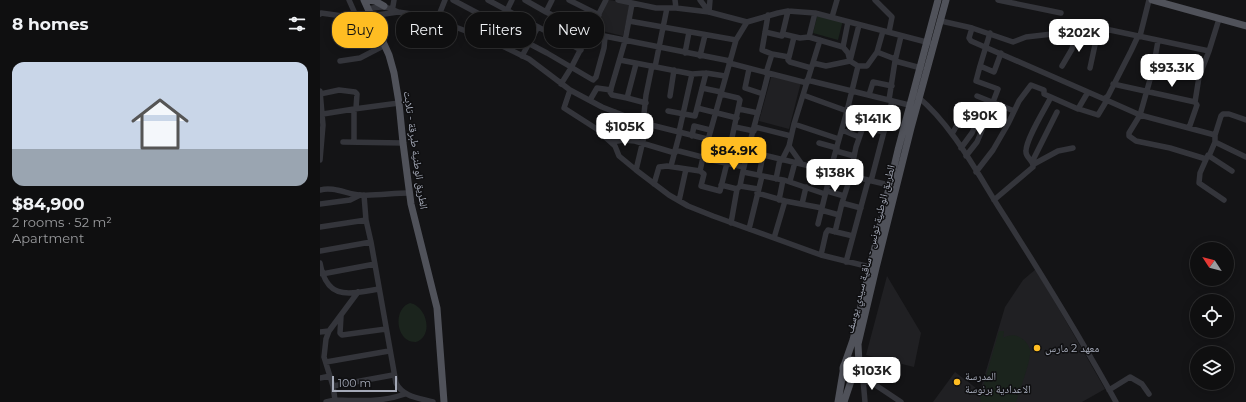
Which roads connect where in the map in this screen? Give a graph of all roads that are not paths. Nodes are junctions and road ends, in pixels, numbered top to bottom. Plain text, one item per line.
1 (349, 0) edge
2 (364, 0) edge
3 (373, 0) edge
4 (394, 0) edge
5 (446, 0) edge
6 (453, 0) edge
7 (488, 0) edge
8 (512, 0) edge
9 (525, 0) edge
10 (552, 0) edge
11 (568, 0) edge
12 (606, 0) edge
13 (618, 0) edge
14 (675, 0) edge
15 (700, 0) edge
16 (710, 0) edge
17 (837, 0) edge
18 (875, 0) edge
19 (938, 0) edge
20 (946, 0) edge
21 (998, 0) edge
22 (1149, 0) edge
23 (1152, 0) edge
24 (632, 4) junction
25 (384, 6) junction
26 (667, 8) junction
27 (676, 8) junction
28 (394, 11) junction
29 (507, 11) junction
30 (354, 12) edge
31 (370, 12) edge
32 (371, 12) edge
33 (382, 12) edge
34 (400, 12) edge
35 (441, 12) edge
36 (475, 12) edge
37 (546, 12) joint
38 (593, 12) edge
39 (600, 12) edge
40 (709, 12) junction
41 (788, 12) junction
42 (320, 13) edge
43 (815, 13) junction
44 (1061, 13) dead end
45 (332, 15) edge
46 (768, 15) junction
47 (832, 17) junction
48 (1219, 19) junction
49 (629, 21) junction
50 (941, 21) junction
51 (747, 22) junction
52 (848, 22) junction
53 (859, 25) junction
54 (1246, 26) edge
55 (538, 27) junction
56 (663, 28) junction
57 (972, 28) junction
58 (536, 30) edge
59 (1098, 31) junction
60 (689, 32) junction
61 (765, 32) junction
62 (886, 32) junction
63 (1076, 32) junction
64 (990, 33) junction
65 (783, 34) junction
66 (705, 35) junction
67 (901, 36) junction
68 (1139, 36) junction
69 (605, 37) joint
70 (794, 37) junction
71 (810, 37) junction
72 (736, 40) junction
73 (820, 40) junction
74 (1158, 40) junction
75 (625, 41) junction
76 (931, 43) junction
77 (843, 47) junction
78 (985, 47) junction
79 (374, 48) edge
80 (385, 48) edge
81 (506, 48) edge
82 (526, 48) edge
83 (535, 48) edge
84 (659, 48) junction
85 (581, 50) joint
86 (1209, 50) junction
87 (877, 52) junction
88 (684, 53) junction
89 (772, 54) junction
90 (1001, 54) junction
91 (522, 56) junction
92 (700, 56) junction
93 (789, 57) junction
94 (620, 60) junction
95 (895, 60) junction
96 (340, 61) dead end
97 (850, 61) junction
98 (729, 62) junction
99 (636, 64) junction
100 (812, 65) junction
101 (858, 66) junction
102 (980, 66) junction
103 (1062, 66) dead end
104 (654, 67) junction
105 (571, 68) junction
106 (921, 68) junction
107 (1090, 68) dead end
108 (749, 69) junction
109 (1153, 69) junction
110 (674, 70) junction
111 (706, 73) junction
112 (767, 73) junction
113 (692, 74) junction
114 (726, 76) junction
115 (1199, 77) junction
116 (807, 81) junction
117 (561, 84) junction
118 (1113, 84) junction
119 (892, 86) junction
120 (702, 88) junction
121 (570, 90) junction
122 (610, 90) junction
123 (852, 92) junction
124 (1088, 92) junction
125 (1146, 92) junction
126 (320, 93) edge
127 (721, 93) junction
128 (763, 94) junction
129 (803, 95) junction
130 (869, 95) junction
131 (670, 96) dead end
132 (917, 96) junction
133 (977, 96) dead end
134 (1051, 97) junction
135 (627, 98) junction
136 (1106, 99) junction
137 (590, 100) junction
138 (891, 100) junction
139 (992, 102) junction
140 (1195, 102) junction
141 (399, 103) junction
142 (646, 103) junction
143 (914, 106) junction
144 (355, 108) junction
145 (697, 108) junction
146 (739, 109) junction
147 (1079, 109) junction
148 (847, 111) junction
149 (1014, 111) junction
150 (614, 112) junction
151 (668, 112) dead end
152 (1057, 112) dead end
153 (715, 113) junction
154 (758, 113) junction
155 (958, 113) dead end
156 (323, 114) junction
157 (682, 114) junction
158 (980, 115) dead end
159 (1140, 115) junction
160 (866, 116) dead end
161 (737, 118) junction
162 (1246, 120) edge
163 (645, 123) junction
164 (985, 123) dead end
165 (794, 124) junction
166 (735, 127) junction
167 (1189, 128) junction
168 (754, 129) junction
169 (710, 130) junction
170 (842, 130) junction
171 (680, 132) junction
172 (884, 132) junction
173 (603, 133) junction
174 (952, 134) junction
175 (692, 136) junction
176 (790, 136) junction
177 (859, 137) junction
178 (1215, 138) junction
179 (839, 139) junction
180 (708, 140) junction
181 (342, 142) dead end
182 (354, 142) junction
183 (612, 142) junction
184 (403, 143) junction
185 (819, 143) dead end
186 (642, 144) junction
187 (789, 146) junction
188 (730, 147) junction
189 (961, 148) junction
190 (1073, 148) dead end
191 (836, 150) junction
192 (748, 151) junction
193 (675, 152) junction
194 (763, 154) junction
195 (854, 156) junction
196 (966, 156) junction
197 (320, 157) edge
198 (702, 157) junction
199 (1207, 157) junction
200 (1246, 157) edge
201 (781, 159) junction
202 (320, 160) edge
203 (727, 163) junction
204 (798, 163) junction
205 (1033, 163) junction
206 (671, 166) junction
207 (686, 169) junction
208 (743, 169) junction
209 (636, 170) junction
210 (700, 171) junction
211 (831, 171) junction
212 (1232, 171) dead end
213 (976, 172) junction
214 (760, 175) junction
215 (850, 176) junction
216 (776, 179) junction
217 (783, 180) junction
218 (790, 181) junction
219 (870, 181) junction
220 (654, 184) junction
221 (721, 184) junction
222 (893, 186) junction
223 (806, 187) junction
224 (739, 188) junction
225 (320, 190) edge
226 (758, 191) junction
227 (409, 193) junction
228 (826, 193) junction
229 (362, 195) junction
230 (844, 196) junction
231 (782, 200) junction
232 (994, 200) junction
233 (1224, 200) dead end
234 (679, 202) junction
235 (842, 203) junction
236 (320, 204) edge
237 (802, 204) junction
238 (861, 208) junction
239 (822, 209) junction
240 (839, 215) junction
241 (366, 220) junction
242 (731, 223) junction
243 (818, 224) dead end
244 (320, 227) edge
245 (749, 229) junction
246 (835, 232) junction
247 (853, 236) junction
248 (774, 238) junction
249 (371, 242) junction
250 (320, 251) edge
251 (821, 254) junction
252 (846, 262) junction
253 (320, 263) edge
254 (375, 264) junction
255 (870, 267) junction
256 (322, 274) junction
257 (379, 290) junction
258 (358, 292) junction
259 (341, 316) junction
260 (386, 329) junction
261 (329, 331) junction
262 (320, 332) edge
263 (389, 351) junction
264 (326, 362) junction
265 (845, 363) junction
266 (859, 364) junction
267 (843, 372) junction
268 (394, 375) junction
269 (330, 376) junction
270 (320, 378) edge
271 (859, 378) junction
272 (333, 386) junction
273 (1109, 390) junction
274 (405, 394) junction
275 (1149, 394) dead end
276 (335, 400) junction
277 (326, 402) edge
278 (433, 402) edge
279 (444, 402) edge
280 (838, 402) edge
281 (844, 402) edge
282 (865, 402) edge
283 (901, 402) edge
284 (1116, 402) edge

1 - 30 street
2 - 31 main road, الطريق الوطنية طبرقة - تلابت
3 - 25 main road
4 - 28 street
5 - 35 street
6 - 36 street
7 - 29 street
8 - 29 street
9 - 37 street
10 - 37 street
11 - 38 street
12 - 39 street
13 - 24 street
14 - 27 street
15 - 40 street
16 - 40 street
17 - 47 street
18 - 62 street
19 - 76 main road, الطريق الوطنية تونس - ساقية سيدي يوسف
20 - 50 main road, الطريق الوطنية تونس - ساقية سيدي يوسف
21 - 44 street
22 - 68 street
23 - 48 main road
24 - 26 street
24 - 49 street
25 - 28 street
25 - 32 street
26 - 27 street
26 - 56 street
27 - 40 street
28 - 33 street
28 - 34 street
29 - 55 street
40 - 51 street
41 - 43 street
41 - 46 street
41 - 65 street
42 - 45 street
43 - 47 street
43 - 71 street
46 - 51 street
46 - 61 street
47 - 52 street
48 - 54 main road
48 - 86 street
49 - 56 street
49 - 75 street
50 - 57 street
50 - 76 main road, الطريق الوطنية تونس - ساقية سيدي يوسف
51 - 72 street
52 - 53 street
52 - 77 street
53 - 62 street
53 - 97 street
55 - 58 street
55 - 85 street
56 - 60 street
56 - 84 street
57 - 64 street
57 - 78 street
59 - 63 street
59 - 68 street
59 - 107 street
60 - 66 street
60 - 88 street
61 - 65 street
61 - 89 street
62 - 67 street
62 - 87 street
63 - 64 street
63 - 103 street
64 - 78 street
65 - 70 street
66 - 72 street
66 - 92 street
67 - 76 street
67 - 95 street
68 - 74 street
68 - 118 street
69 - 75 street
69 - 105 street
70 - 71 street
70 - 93 street
71 - 73 street
72 - 98 street
73 - 77 street
73 - 100 street
74 - 86 street
74 - 109 street
75 - 84 street
75 - 94 street
76 - 106 main road, الطريق الوطنية تونس - ساقية سيدي يوسف
76 - 132 main road, الطريق الوطنية تونس - ساقية سيدي يوسف
77 - 97 street
78 - 90 street
78 - 102 street
79 - 96 street
80 - 141 main road, الطريق الوطنية طبرقة - تلابت
81 - 91 street
82 - 91 street
83 - 105 street
84 - 88 street
84 - 104 street
85 - 105 street
86 - 115 street
87 - 95 street
87 - 101 street
88 - 92 street
89 - 93 street
89 - 112 street
90 - 102 street
90 - 124 street
91 - 117 street
92 - 98 street
93 - 100 street
94 - 99 street
94 - 122 street
95 - 106 street
95 - 119 street
97 - 100 street
97 - 101 street
98 - 108 street
98 - 114 street
99 - 104 street
99 - 135 street
100 - 116 street
101 - 123 street
102 - 139 street
104 - 110 street
104 - 142 street
105 - 117 street
106 - 132 main road, الطريق الوطنية تونس - ساقية سيدي يوسف
108 - 112 street
108 - 128 street
109 - 115 street
109 - 125 street
110 - 113 street
110 - 131 street
111 - 113 street
111 - 114 street
111 - 120 street
112 - 116 street
112 - 128 street
113 - 157 street
114 - 127 street
115 - 140 street
116 - 123 street
116 - 129 street
117 - 121 street
118 - 125 street
118 - 136 street
119 - 130 street
119 - 138 street
120 - 127 street
120 - 145 street
121 - 137 street
121 - 173 street
122 - 135 street
122 - 137 street
123 - 130 street
123 - 148 street
124 - 136 street
124 - 147 street
125 - 140 street
125 - 159 street
126 - 144 street
126 - 156 street
127 - 146 street
127 - 153 street
128 - 154 street
129 - 148 street
129 - 165 street
130 - 138 street
132 - 143 main road, الطريق الوطنية تونس - ساقية سيدي يوسف
132 - 174 street
133 - 139 street
134 - 147 street
134 - 149 street
134 - 205 street
135 - 142 street
136 - 147 street
136 - 159 street
137 - 150 street
138 - 143 street
138 - 172 street
139 - 149 street
140 - 167 street
141 - 144 street
141 - 184 main road, الطريق الوطنية طبرقة - تلابت
142 - 163 street
143 - 222 main road, الطريق الوطنية تونس - ساقية سيدي يوسف
144 - 156 street
144 - 182 street
145 - 153 street
145 - 157 street
146 - 154 street
146 - 161 street
148 - 160 street
148 - 170 street
149 - 213 street
150 - 163 street
150 - 173 street
151 - 157 street
152 - 205 street
153 - 161 street
153 - 169 street
154 - 168 street
155 - 174 street
156 - 197 street
157 - 171 street
158 - 189 street
159 - 167 street
159 - 199 street
161 - 166 street
162 - 178 street
163 - 171 street
163 - 186 street
164 - 196 street
165 - 176 street
165 - 179 street
166 - 168 street
166 - 188 street
167 - 178 street
168 - 176 street
168 - 192 street
169 - 175 street
169 - 180 street
170 - 177 street
170 - 179 street
171 - 175 street
171 - 193 street
172 - 177 street
172 - 219 street
173 - 183 street
174 - 189 street
175 - 180 street
176 - 187 street
177 - 195 street
178 - 199 street
178 - 200 street
179 - 191 street
180 - 188 street
180 - 198 street
181 - 182 street
182 - 184 street
183 - 186 street
183 - 209 street
184 - 227 main road, الطريق الوطنية طبرقة - تلابت
185 - 191 street
186 - 193 street
186 - 209 street
187 - 201 street
187 - 204 street
188 - 192 street
188 - 203 street
189 - 196 street
190 - 205 street
191 - 195 street
191 - 211 street
192 - 194 street
192 - 208 street
193 - 198 street
193 - 206 street
194 - 201 street
194 - 214 street
195 - 215 street
196 - 213 street
197 - 202 street
198 - 203 street
198 - 210 street
199 - 212 street
199 - 233 street
201 - 204 street
201 - 216 street
203 - 208 street
203 - 221 street
204 - 211 street
204 - 218 street
205 - 232 street
206 - 207 street
206 - 220 street
207 - 210 street
207 - 234 street
208 - 214 street
208 - 224 street
209 - 220 street
210 - 221 street
211 - 215 street
211 - 228 street
213 - 232 street
214 - 216 street
214 - 226 street
215 - 219 street
215 - 230 street
216 - 217 street
217 - 218 street
217 - 231 street
218 - 223 street
219 - 222 street
219 - 238 street
220 - 234 street
221 - 224 street
222 - 255 main road, الطريق الوطنية تونس - ساقية سيدي يوسف
222 - 266 main road, الطريق الوطنية تونس - ساقية سيدي يوسف
223 - 228 street
223 - 237 street
224 - 226 street
224 - 242 street
225 - 229 street
226 - 231 street
226 - 245 street
227 - 229 street
227 - 279 main road, الطريق الوطنية طبرقة - تلابت
228 - 230 street
228 - 239 street
229 - 236 street
229 - 241 street
230 - 235 street
231 - 237 street
231 - 248 street
232 - 273 street
234 - 242 street
235 - 238 street
235 - 240 street
237 - 239 street
238 - 247 street
239 - 240 street
239 - 243 street
240 - 246 street
241 - 244 street
241 - 249 street
242 - 245 street
245 - 248 street
246 - 247 street
246 - 251 street
247 - 252 street
248 - 251 street
249 - 250 street
249 - 254 street
251 - 252 street
252 - 255 street
253 - 256 street
254 - 256 street
254 - 257 street
255 - 265 main road, الطريق الوطنية تونس - ساقية سيدي يوسف
256 - 258 street
257 - 258 street
257 - 260 street
258 - 259 street
259 - 260 street
259 - 261 street
260 - 263 street
261 - 262 street
261 - 264 street
263 - 264 street
263 - 268 street
264 - 269 street
265 - 266 main road
265 - 267 main road
266 - 271 main road
267 - 271 main road
267 - 280 main road
268 - 272 street
268 - 274 street
269 - 270 street
269 - 272 street
271 - 281 main road
271 - 282 street
271 - 283 street
272 - 276 street
273 - 275 street
273 - 284 street
274 - 276 street
274 - 278 street
276 - 277 street

